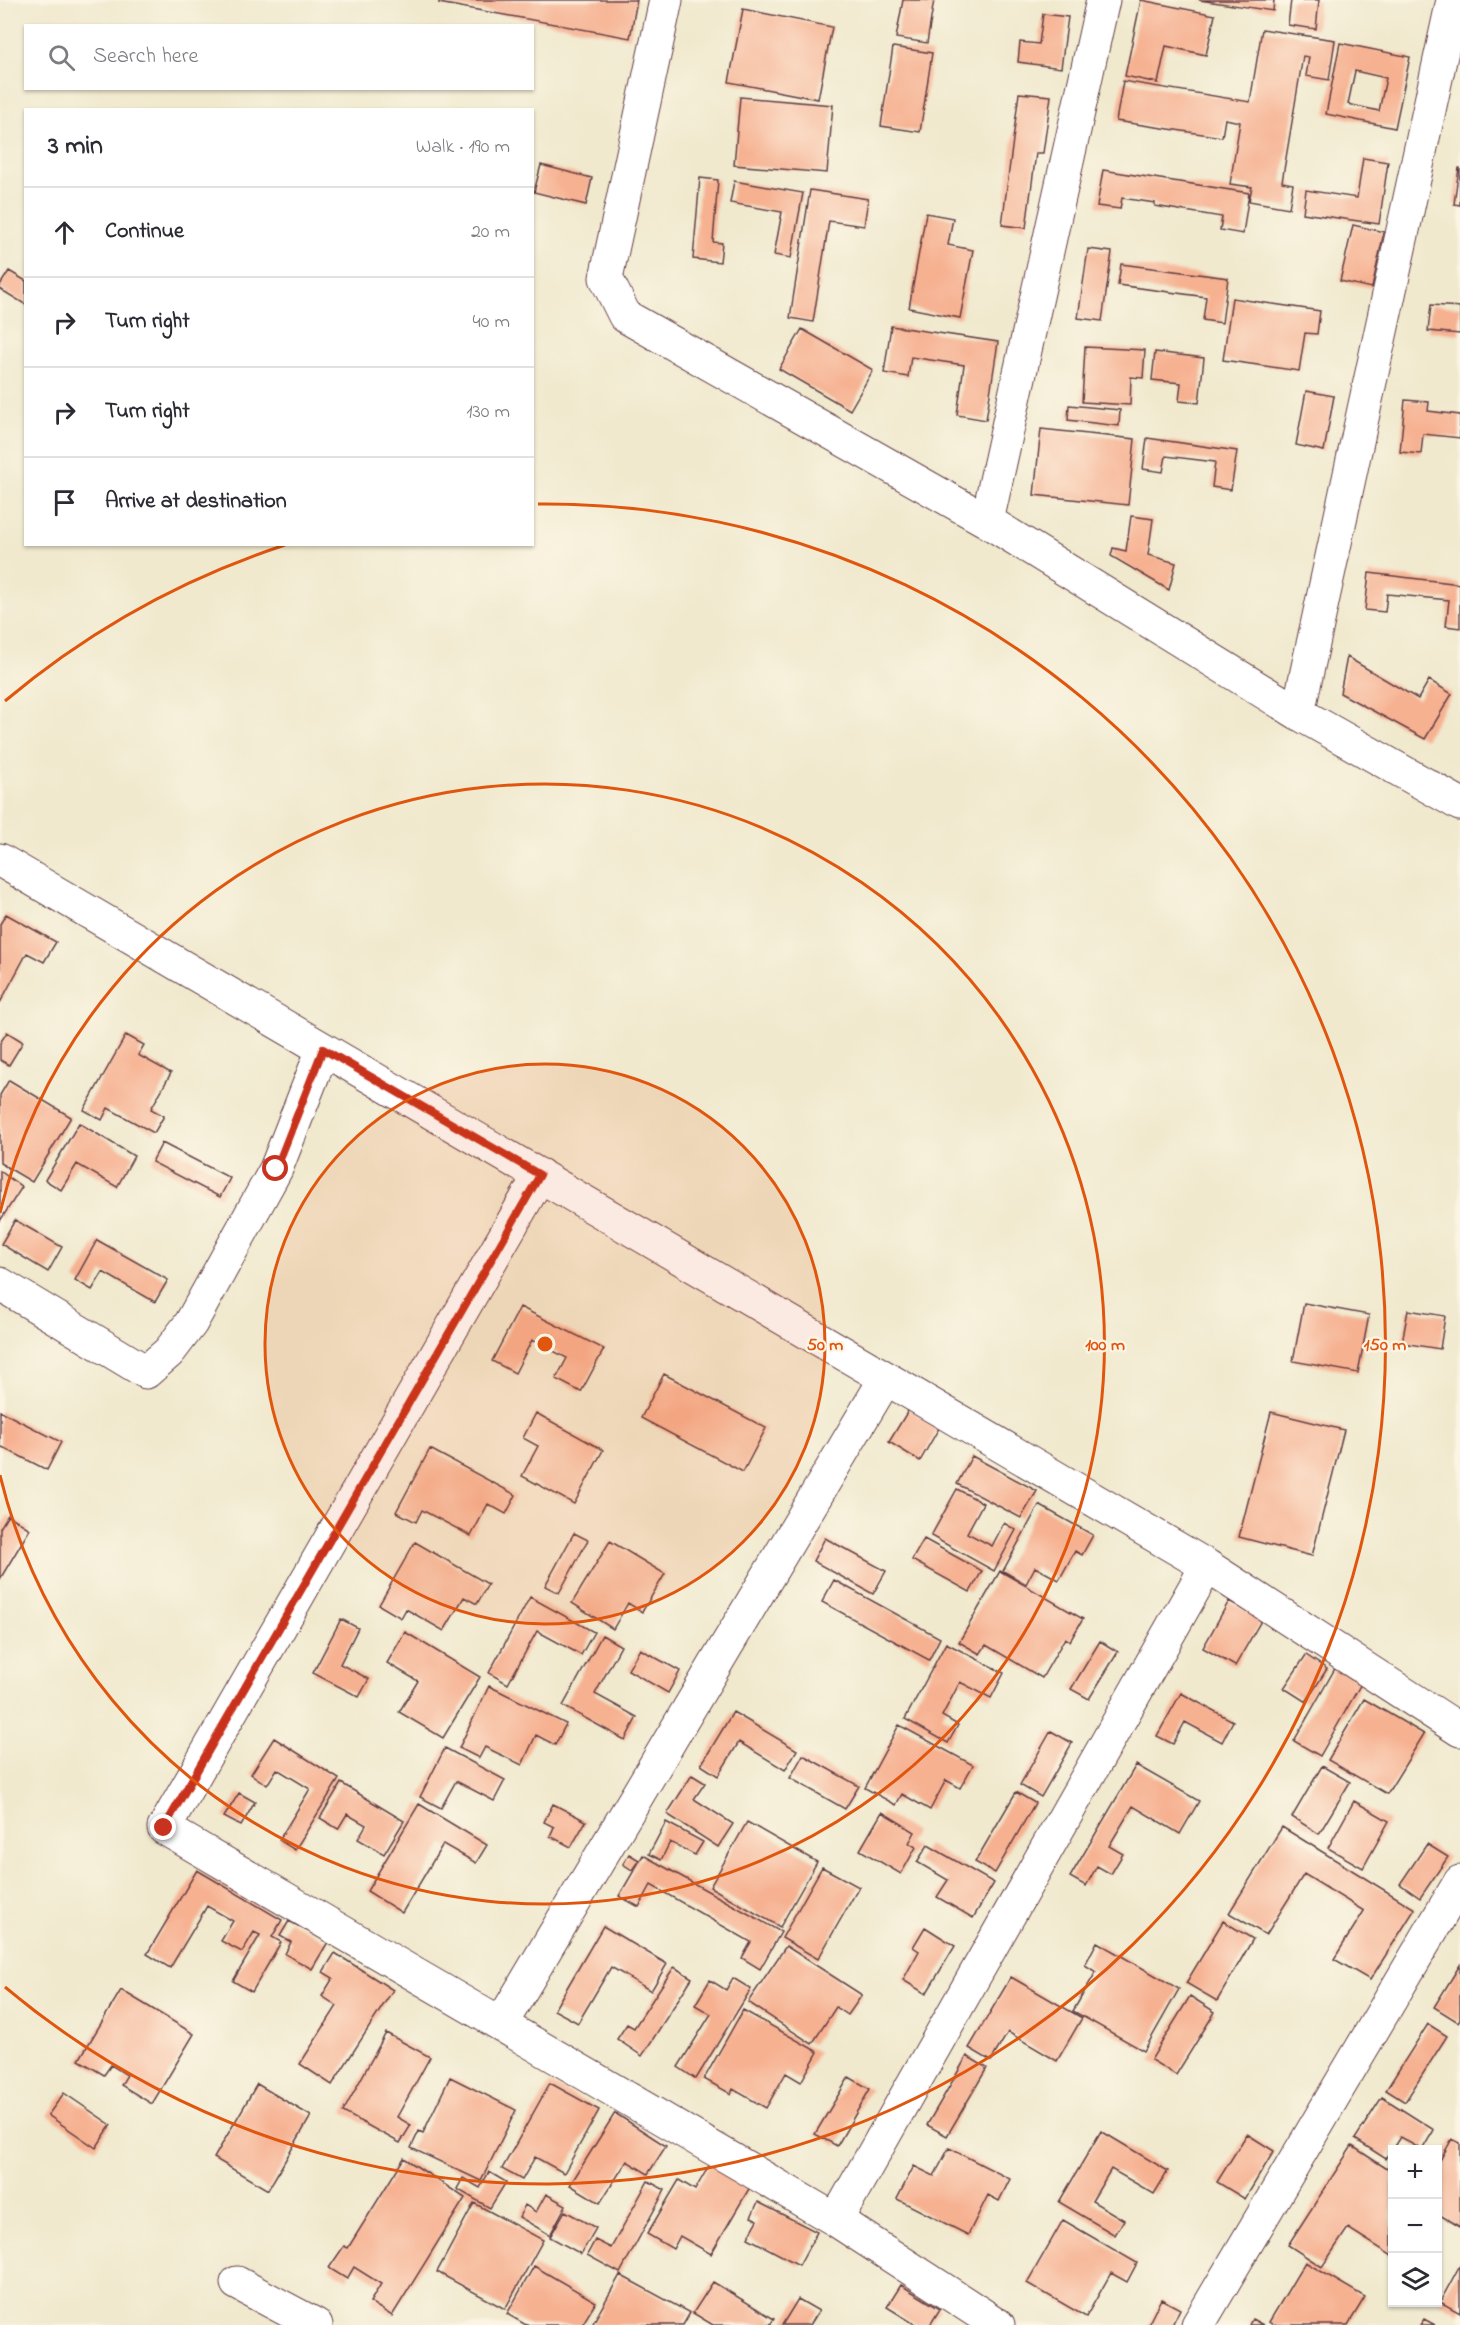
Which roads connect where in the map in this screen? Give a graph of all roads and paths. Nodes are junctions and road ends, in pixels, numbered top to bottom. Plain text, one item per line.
1 (666, 0) edge
2 (1103, 0) edge
3 (1453, 0) edge
4 (987, 521) junction
5 (1298, 713) junction
6 (1460, 804) edge
7 (0, 860) edge
8 (323, 1049) junction
9 (540, 1175) junction
10 (0, 1284) edge
11 (886, 1378) junction
12 (1207, 1566) junction
13 (1460, 1730) edge
14 (1460, 1882) edge
15 (501, 2024) junction
16 (836, 2220) junction
17 (237, 2283) dead end
18 (316, 2325) edge
19 (998, 2325) edge
20 (1198, 2325) edge

1 - 4 street
2 - 4 street
3 - 5 street
4 - 5 street
5 - 6 street
7 - 8 street
8 - 9 street
8 - 10 street
9 - 11 street
9 - 15 street
11 - 12 street
11 - 15 street
12 - 13 street
12 - 16 street
14 - 20 street
15 - 16 street
16 - 19 street
17 - 18 street

